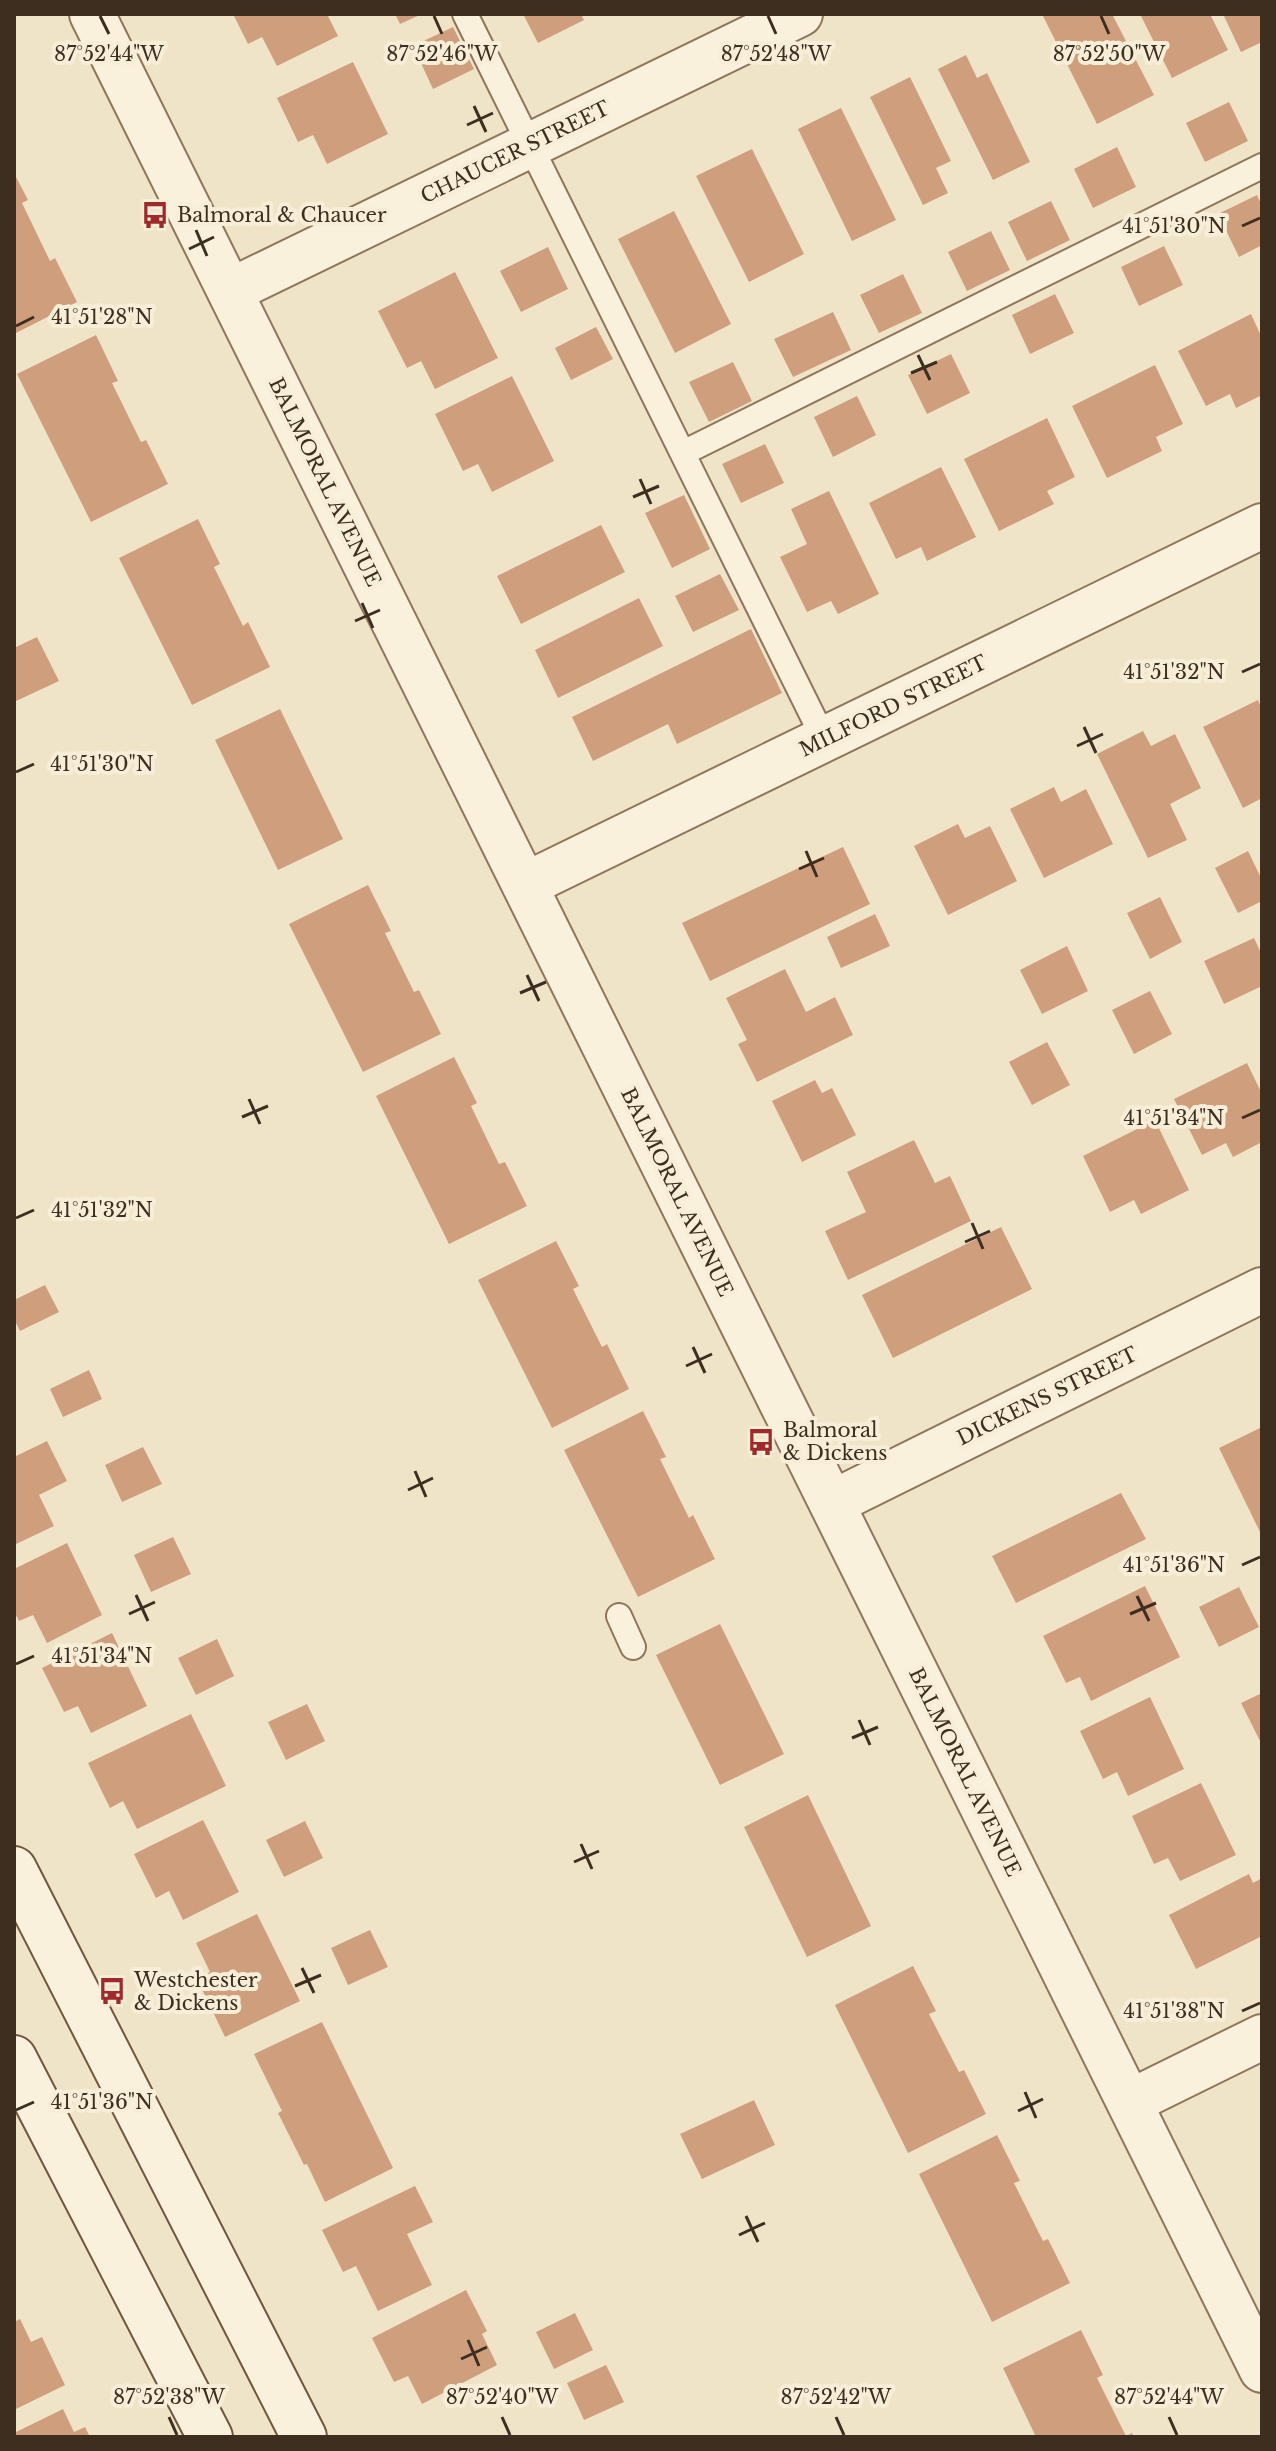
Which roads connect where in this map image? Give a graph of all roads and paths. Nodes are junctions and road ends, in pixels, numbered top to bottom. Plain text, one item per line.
1 (92, 14) edge
2 (465, 14) edge
3 (800, 14) edge
4 (530, 145) junction
5 (1262, 166) edge
6 (230, 291) junction
7 (683, 453) junction
8 (1262, 526) edge
9 (824, 739) junction
10 (525, 885) junction
11 (1262, 1290) edge
12 (832, 1503) junction
13 (619, 1616) dead end
14 (633, 1647) dead end
15 (18, 1888) edge
16 (1262, 2037) edge
17 (14, 2058) edge
18 (1130, 2102) junction
19 (1262, 2370) edge
20 (210, 2437) edge
21 (304, 2437) edge

1 - 6 street, BALMORAL AVENUE
2 - 4 lane
3 - 4 street, CHAUCER STREET
4 - 6 street, CHAUCER STREET
4 - 7 lane
5 - 7 lane
6 - 10 street, BALMORAL AVENUE
7 - 9 lane
8 - 9 street, MILFORD STREET
9 - 10 street, MILFORD STREET
10 - 12 street, BALMORAL AVENUE
11 - 12 street, DICKENS STREET
12 - 18 street, BALMORAL AVENUE
13 - 14 lane
15 - 21 street
16 - 18 street
17 - 20 street
18 - 19 street, BALMORAL AVENUE

